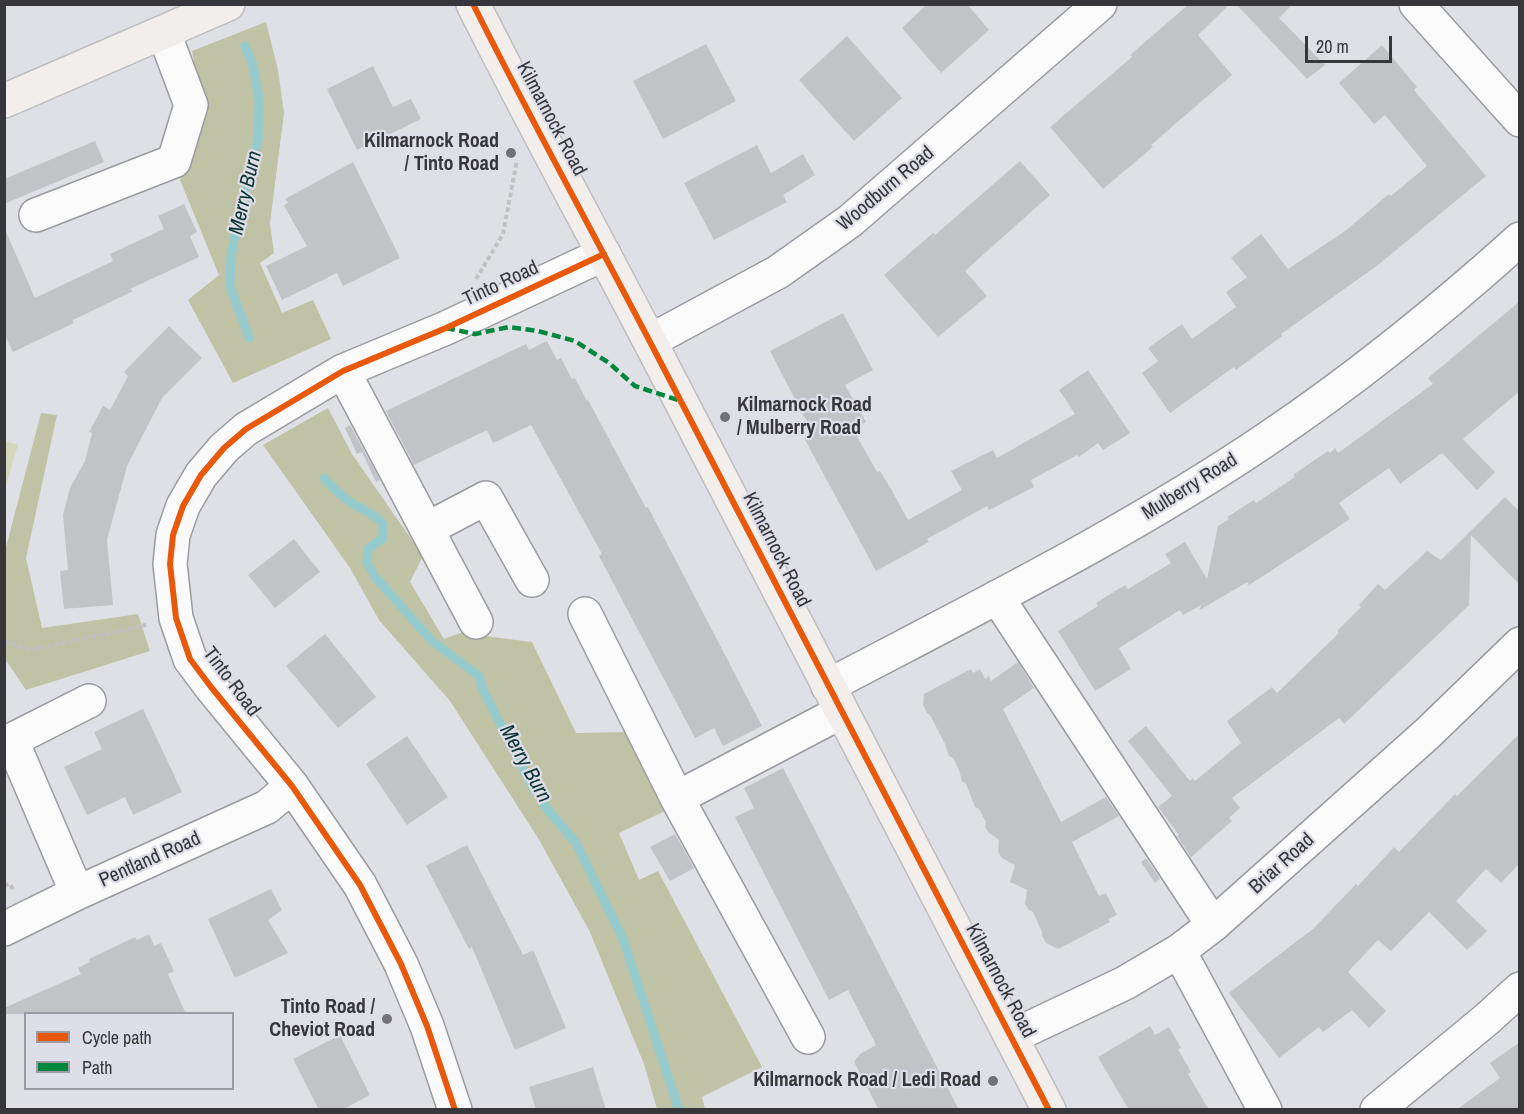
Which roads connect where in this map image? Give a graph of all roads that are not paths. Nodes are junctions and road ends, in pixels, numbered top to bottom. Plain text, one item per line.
1 (228, 4) edge
2 (473, 4) edge
3 (1101, 4) edge
4 (1416, 4) edge
5 (164, 33) junction
6 (4, 101) edge
7 (1520, 120) edge
8 (36, 215) dead end
9 (1520, 238) edge
10 (604, 254) junction
11 (650, 341) junction
12 (343, 371) junction
13 (427, 529) junction
14 (532, 580) dead end
15 (997, 597) junction
16 (585, 614) dead end
17 (476, 622) dead end
18 (1520, 644) edge
19 (834, 699) junction
20 (89, 701) dead end
21 (8, 743) edge
22 (292, 786) junction
23 (677, 798) junction
24 (77, 892) junction
25 (1213, 925) junction
26 (4, 929) edge
27 (1179, 951) junction
28 (1520, 989) edge
29 (808, 1037) dead end
30 (1011, 1037) junction
31 (456, 1110) edge
32 (1049, 1110) edge
33 (1265, 1110) edge
34 (1377, 1110) edge

1 - 5 main road
2 - 10 main road, Kilmarnock Road
3 - 11 street, Woodburn Road
4 - 7 street
5 - 6 main road
5 - 8 street
9 - 15 street, Mulberry Road
10 - 11 main road, Kilmarnock Road
10 - 12 street, Tinto Road
11 - 19 main road, Kilmarnock Road
12 - 13 street
12 - 22 street, Tinto Road
13 - 14 street
13 - 17 street
15 - 19 street, Mulberry Road
15 - 25 street
16 - 23 street
18 - 25 street, Briar Road
19 - 23 street, Mulberry Road
19 - 30 main road, Kilmarnock Road
20 - 21 street
21 - 24 street
22 - 24 street, Pentland Road
22 - 31 street, Tinto Road
23 - 29 street
24 - 26 street, Pentland Road
25 - 27 street, Briar Road
27 - 30 street, Briar Road
27 - 33 street
28 - 34 street
30 - 32 main road, Kilmarnock Road

